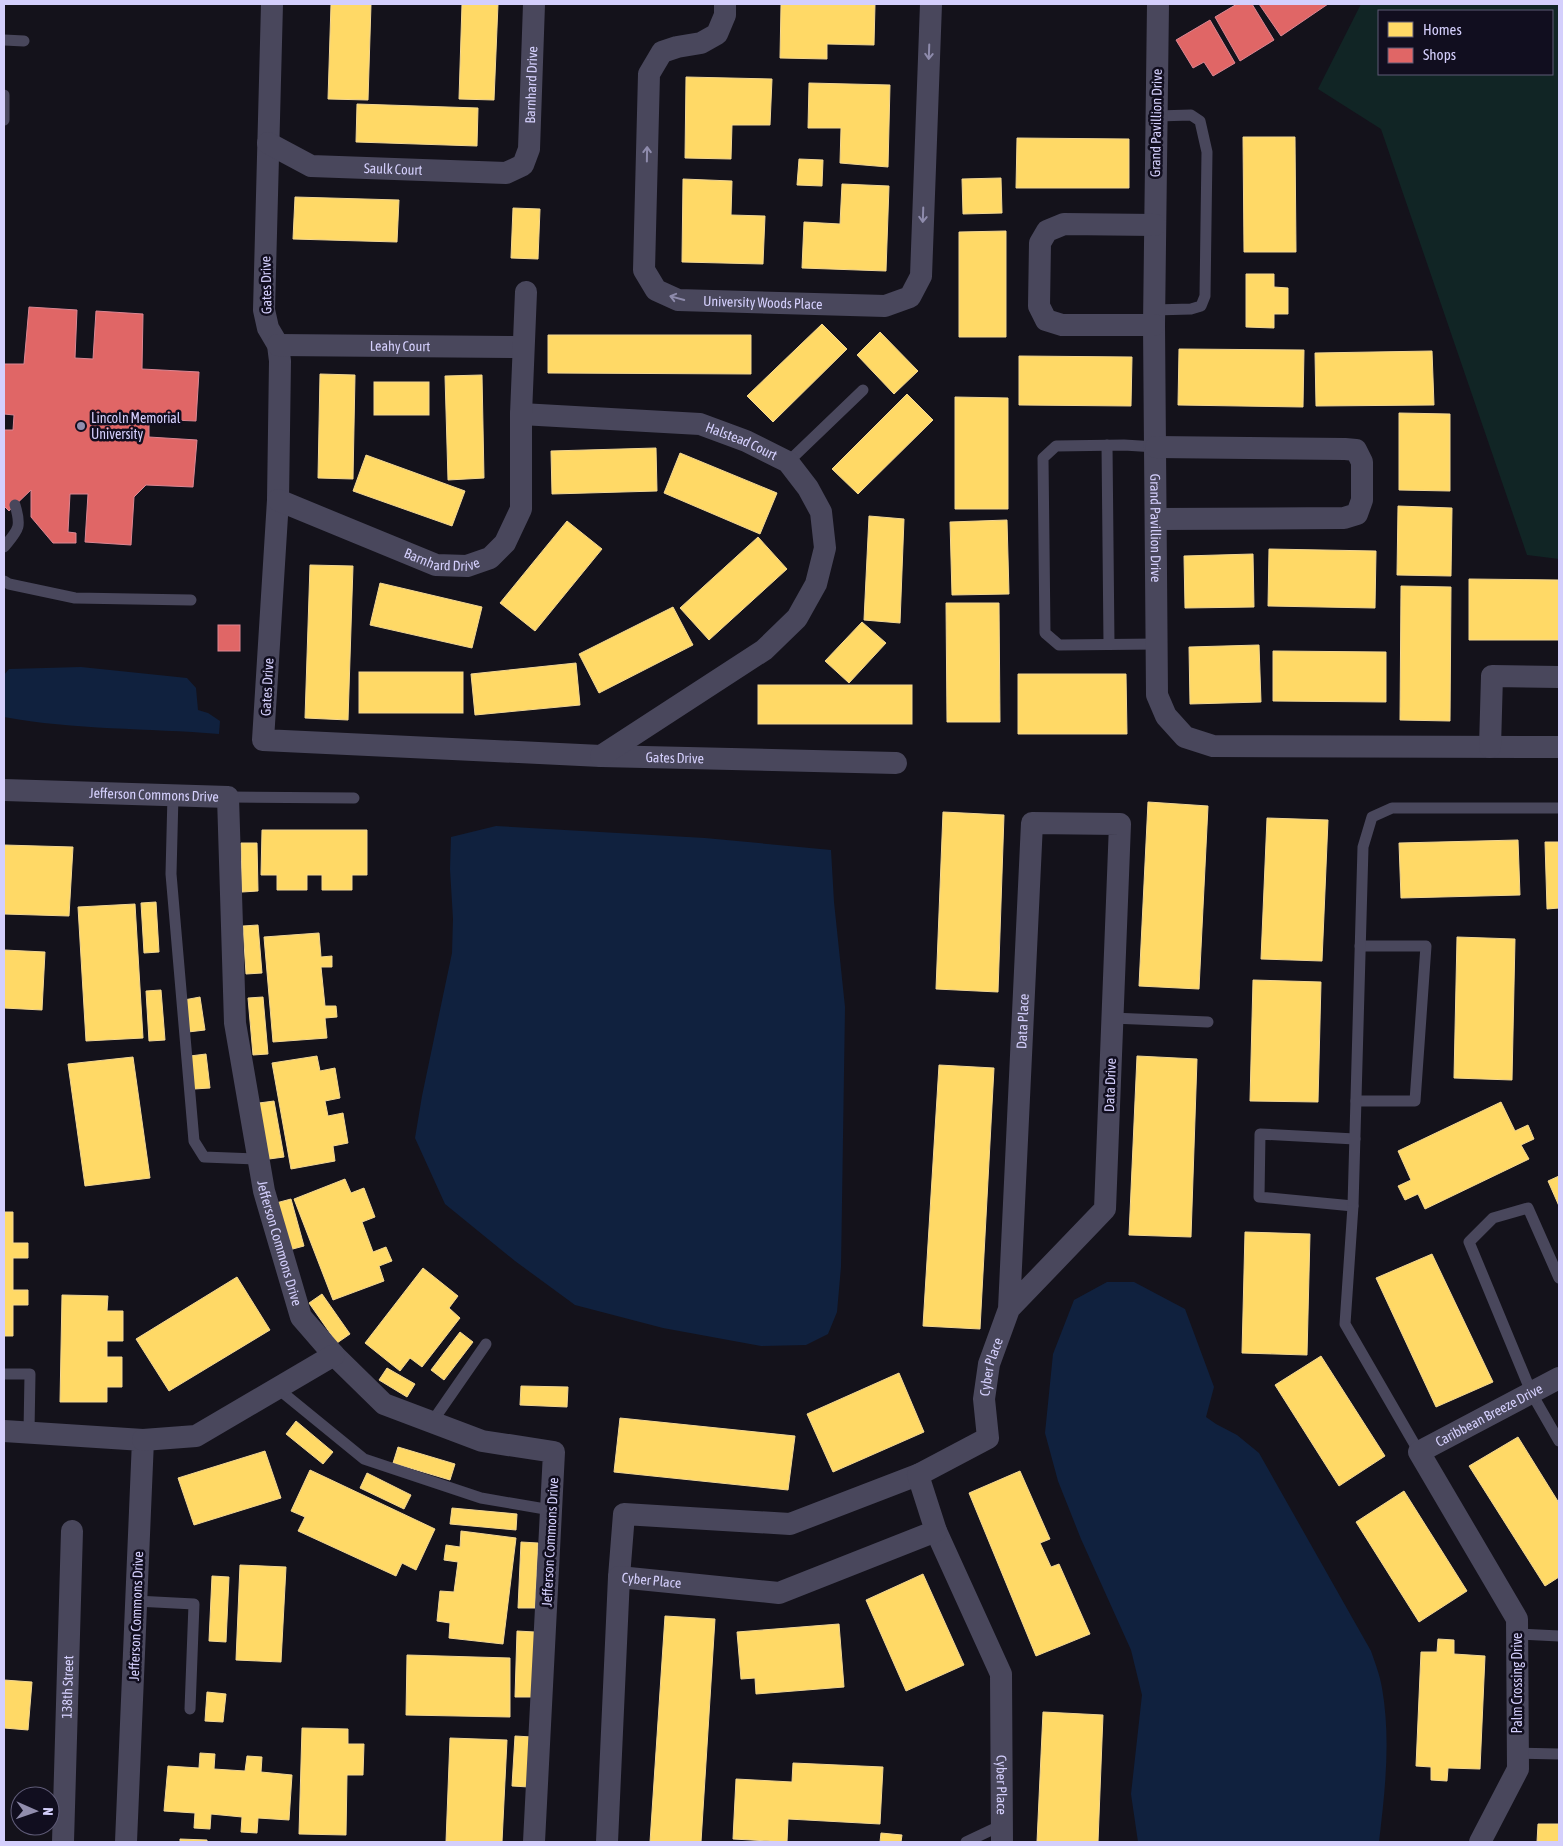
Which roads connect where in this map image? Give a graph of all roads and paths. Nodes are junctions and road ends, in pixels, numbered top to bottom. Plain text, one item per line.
1 (272, 4) edge
2 (534, 4) edge
3 (725, 4) edge
4 (931, 4) edge
5 (1158, 4) edge
6 (4, 40) edge
7 (24, 41) dead end
8 (4, 95) edge
9 (1157, 116) junction
10 (4, 120) edge
11 (268, 143) junction
12 (523, 165) joint
13 (1155, 225) junction
14 (526, 292) dead end
15 (1154, 318) junction
16 (278, 345) junction
17 (523, 347) junction
18 (863, 390) dead end
19 (521, 414) junction
20 (1107, 445) junction
21 (1156, 447) junction
22 (788, 462) junction
23 (278, 500) junction
24 (15, 505) dead end
25 (1156, 519) junction
26 (4, 547) edge
27 (4, 581) edge
28 (191, 600) dead end
29 (1108, 644) junction
30 (1157, 644) junction
31 (1559, 677) edge
32 (1490, 747) junction
33 (1559, 747) edge
34 (601, 756) junction
35 (896, 763) dead end
36 (4, 790) edge
37 (173, 795) junction
38 (228, 797) junction
39 (354, 798) dead end
40 (1559, 808) edge
41 (1120, 824) joint
42 (1360, 946) junction
43 (1112, 1018) junction
44 (1208, 1022) dead end
45 (1356, 1101) junction
46 (1355, 1139) junction
47 (258, 1159) junction
48 (1353, 1206) junction
49 (1559, 1278) edge
50 (1009, 1309) junction
51 (486, 1344) dead end
52 (334, 1355) junction
53 (4, 1374) edge
54 (1559, 1378) edge
55 (277, 1388) junction
56 (1532, 1394) junction
57 (432, 1422) junction
58 (4, 1431) edge
59 (29, 1431) junction
60 (143, 1440) junction
61 (1559, 1441) edge
62 (1419, 1452) junction
63 (920, 1474) junction
64 (551, 1510) junction
65 (72, 1531) dead end
66 (936, 1531) junction
67 (619, 1577) junction
68 (136, 1601) junction
69 (1517, 1634) junction
70 (1559, 1636) edge
71 (190, 1709) dead end
72 (1518, 1753) junction
73 (1559, 1754) edge
74 (1002, 1834) edge
75 (63, 1842) edge
76 (126, 1842) edge
77 (534, 1842) edge
78 (607, 1842) edge
79 (966, 1842) edge
80 (1480, 1842) edge

1 - 11 street, Gates Drive
2 - 12 street, Barnhard Drive
4 -> 3 street, University Woods Place
5 - 9 street, Grand Pavillion Drive
6 - 7 lane
8 - 10 lane
9 - 13 street, Grand Pavillion Drive
9 - 15 lane
11 - 12 street, Saulk Court
11 - 16 street, Gates Drive
13 - 15 street, Grand Pavillion Drive
13 - 15 street
14 - 17 street, Barnhard Drive
15 - 21 street, Grand Pavillion Drive
16 - 17 street, Leahy Court
16 - 23 street, Gates Drive
17 - 19 street, Barnhard Drive
18 - 22 lane
19 - 22 street, Halstead Court
19 - 23 street, Barnhard Drive
20 - 21 lane
20 - 29 lane
20 - 29 lane
21 - 25 street, Grand Pavillion Drive
21 - 25 street
22 - 34 street, Halstead Court
23 - 34 street, Gates Drive
24 - 26 lane
25 - 30 street, Grand Pavillion Drive
27 - 28 lane
29 - 30 lane
30 - 32 street, Grand Pavillion Drive
31 - 32 street
32 - 33 street, Grand Pavillion Drive
34 - 35 street, Gates Drive
36 - 37 street, Jefferson Commons Drive
37 - 38 street, Jefferson Commons Drive
37 - 47 lane
38 - 39 lane
38 - 47 street, Jefferson Commons Drive
40 - 42 lane
41 - 43 street, Data Drive
41 - 50 street, Data Place
42 - 45 lane
42 - 45 lane
43 - 44 lane
43 - 50 street, Data Drive
45 - 46 lane
46 - 48 lane
46 - 48 lane
47 - 52 street, Jefferson Commons Drive
48 - 62 lane
49 - 56 lane
50 - 63 street, Cyber Place
51 - 57 lane
52 - 55 street
52 - 57 street, Jefferson Commons Drive
53 - 59 lane
54 - 56 street, Caribbean Breeze Drive
55 - 60 street
55 - 64 lane
56 - 61 lane
56 - 62 street, Caribbean Breeze Drive
57 - 64 street, Jefferson Commons Drive
58 - 59 street
59 - 60 street
60 - 68 street, Jefferson Commons Drive
62 - 69 street, Palm Crossing Drive
63 - 66 street, Cyber Place
63 - 67 street
64 - 77 street, Jefferson Commons Drive
65 - 75 street, 138th Street
66 - 67 street, Cyber Place
66 - 74 street, Cyber Place
67 - 78 street, Cyber Place
68 - 71 lane
68 - 76 street, Jefferson Commons Drive
69 - 70 lane
69 - 72 street, Palm Crossing Drive
72 - 73 lane
72 - 80 street, Palm Crossing Drive
74 - 79 lane

